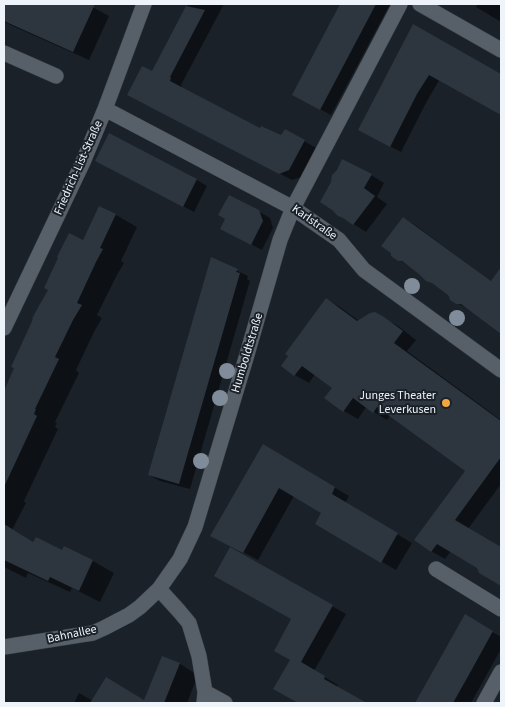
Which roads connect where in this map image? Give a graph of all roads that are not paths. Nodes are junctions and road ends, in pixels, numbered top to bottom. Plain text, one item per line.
1 (144, 4) edge
2 (400, 4) edge
3 (420, 4) edge
4 (501, 50) edge
5 (4, 53) edge
6 (56, 76) dead end
7 (105, 109) junction
8 (293, 208) junction
9 (4, 328) edge
10 (501, 370) edge
11 (436, 569) dead end
12 (159, 589) junction
13 (501, 609) edge
14 (4, 647) edge
15 (501, 672) edge
16 (204, 698) edge
17 (225, 703) edge
18 (484, 703) edge

1 - 7 street, Friedrich-List-Straße
2 - 8 street, Humboldtstraße
3 - 4 street
5 - 6 street
7 - 8 street, Karlstraße
7 - 9 street, Friedrich-List-Straße
8 - 10 street, Karlstraße
8 - 12 street, Humboldtstraße
11 - 13 street
12 - 14 street, Bahnallee
12 - 16 street
15 - 18 street
16 - 17 street

